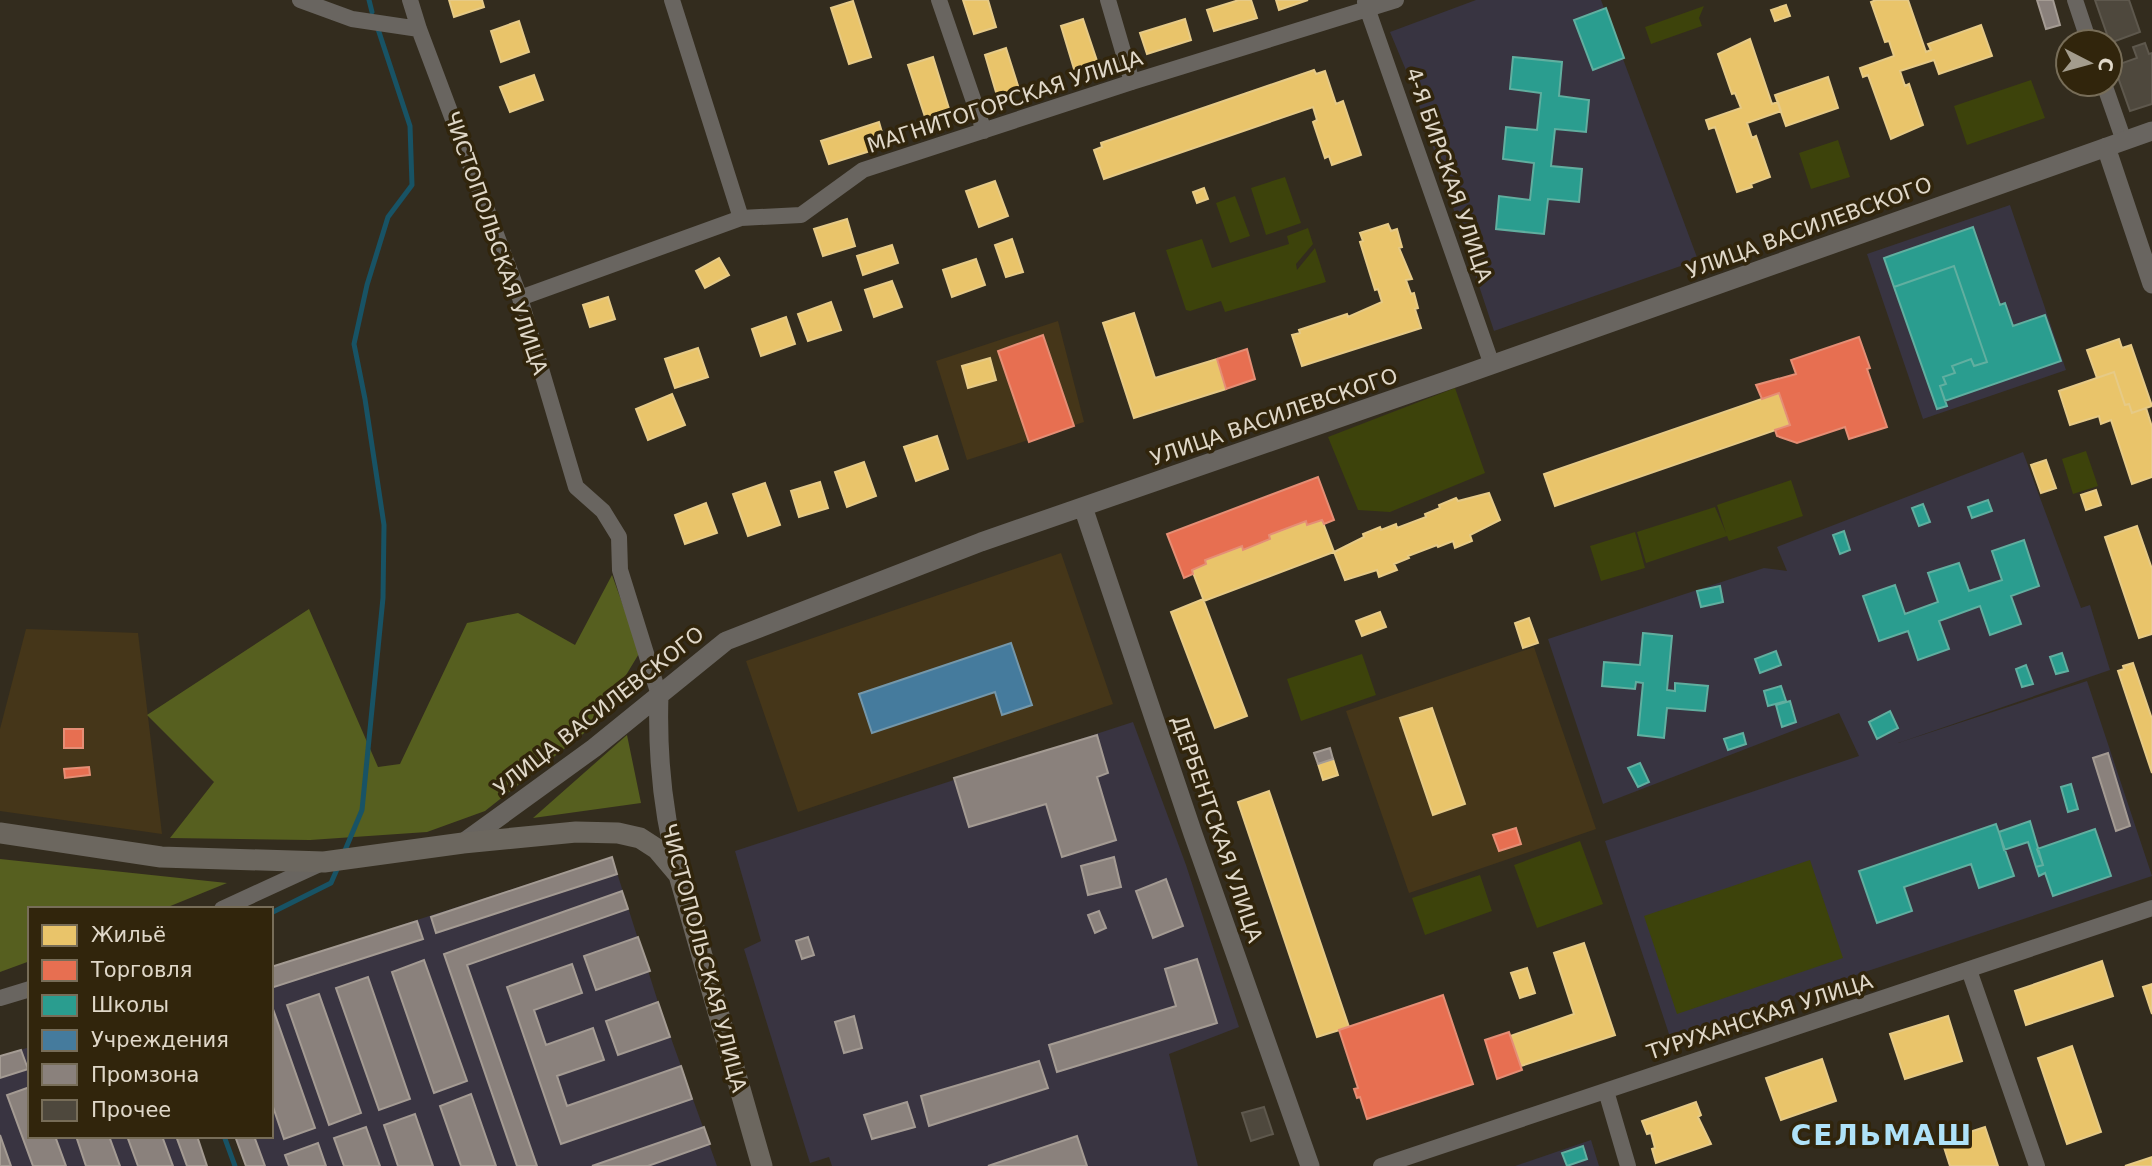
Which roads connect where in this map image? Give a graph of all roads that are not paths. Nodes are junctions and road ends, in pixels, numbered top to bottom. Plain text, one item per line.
1 (300, 0) edge
2 (411, 0) edge
3 (672, 0) edge
4 (939, 0) edge
5 (1108, 0) edge
6 (1396, 0) edge
7 (2075, 0) edge
8 (1366, 5) edge
9 (2084, 28) edge
10 (419, 29) junction
11 (1132, 82) junction
12 (2107, 98) edge
13 (984, 131) junction
14 (2152, 131) edge
15 (2115, 144) junction
16 (741, 218) junction
17 (2152, 284) edge
18 (520, 298) junction
19 (1492, 365) junction
20 (1083, 507) junction
21 (659, 695) junction
22 (0, 833) edge
23 (463, 843) junction
24 (324, 862) junction
25 (679, 875) junction
26 (226, 907) edge
27 (2152, 908) edge
28 (1969, 970) junction
29 (28, 990) edge
30 (0, 998) edge
31 (1606, 1091) junction
32 (762, 1166) edge
33 (1310, 1166) edge
34 (1381, 1166) edge
35 (1628, 1166) edge
36 (2037, 1166) edge

1 - 10 street
2 - 10 street, ЧИСТОПОЛЬСКАЯ УЛИЦА
3 - 16 street
4 - 13 street
5 - 11 street
6 - 8 street, МАГНИТОГОРСКАЯ УЛИЦА
7 - 9 street
8 - 11 street, МАГНИТОГОРСКАЯ УЛИЦА
8 - 19 street, 4-Я БИРСКАЯ УЛИЦА
10 - 18 street, ЧИСТОПОЛЬСКАЯ УЛИЦА
11 - 13 street, МАГНИТОГОРСКАЯ УЛИЦА
12 - 15 street
13 - 16 street, МАГНИТОГОРСКАЯ УЛИЦА
14 - 15 street, УЛИЦА ВАСИЛЕВСКОГО
15 - 17 street
15 - 19 street, УЛИЦА ВАСИЛЕВСКОГО
16 - 18 street, МАГНИТОГОРСКАЯ УЛИЦА
18 - 21 street, ЧИСТОПОЛЬСКАЯ УЛИЦА
19 - 20 street, УЛИЦА ВАСИЛЕВСКОГО
20 - 21 street, УЛИЦА ВАСИЛЕВСКОГО
20 - 33 street, ДЕРБЕНТСКАЯ УЛИЦА
21 - 23 street, УЛИЦА ВАСИЛЕВСКОГО
21 - 25 street, ЧИСТОПОЛЬСКАЯ УЛИЦА
22 - 24 main road
23 - 24 main road
23 - 25 main road
24 - 26 street
25 - 32 main road, ЧИСТОПОЛЬСКАЯ УЛИЦА
27 - 28 street, ТУРУХАНСКАЯ УЛИЦА
28 - 31 street, ТУРУХАНСКАЯ УЛИЦА
28 - 36 street
29 - 30 street
31 - 34 street, ТУРУХАНСКАЯ УЛИЦА
31 - 35 street

